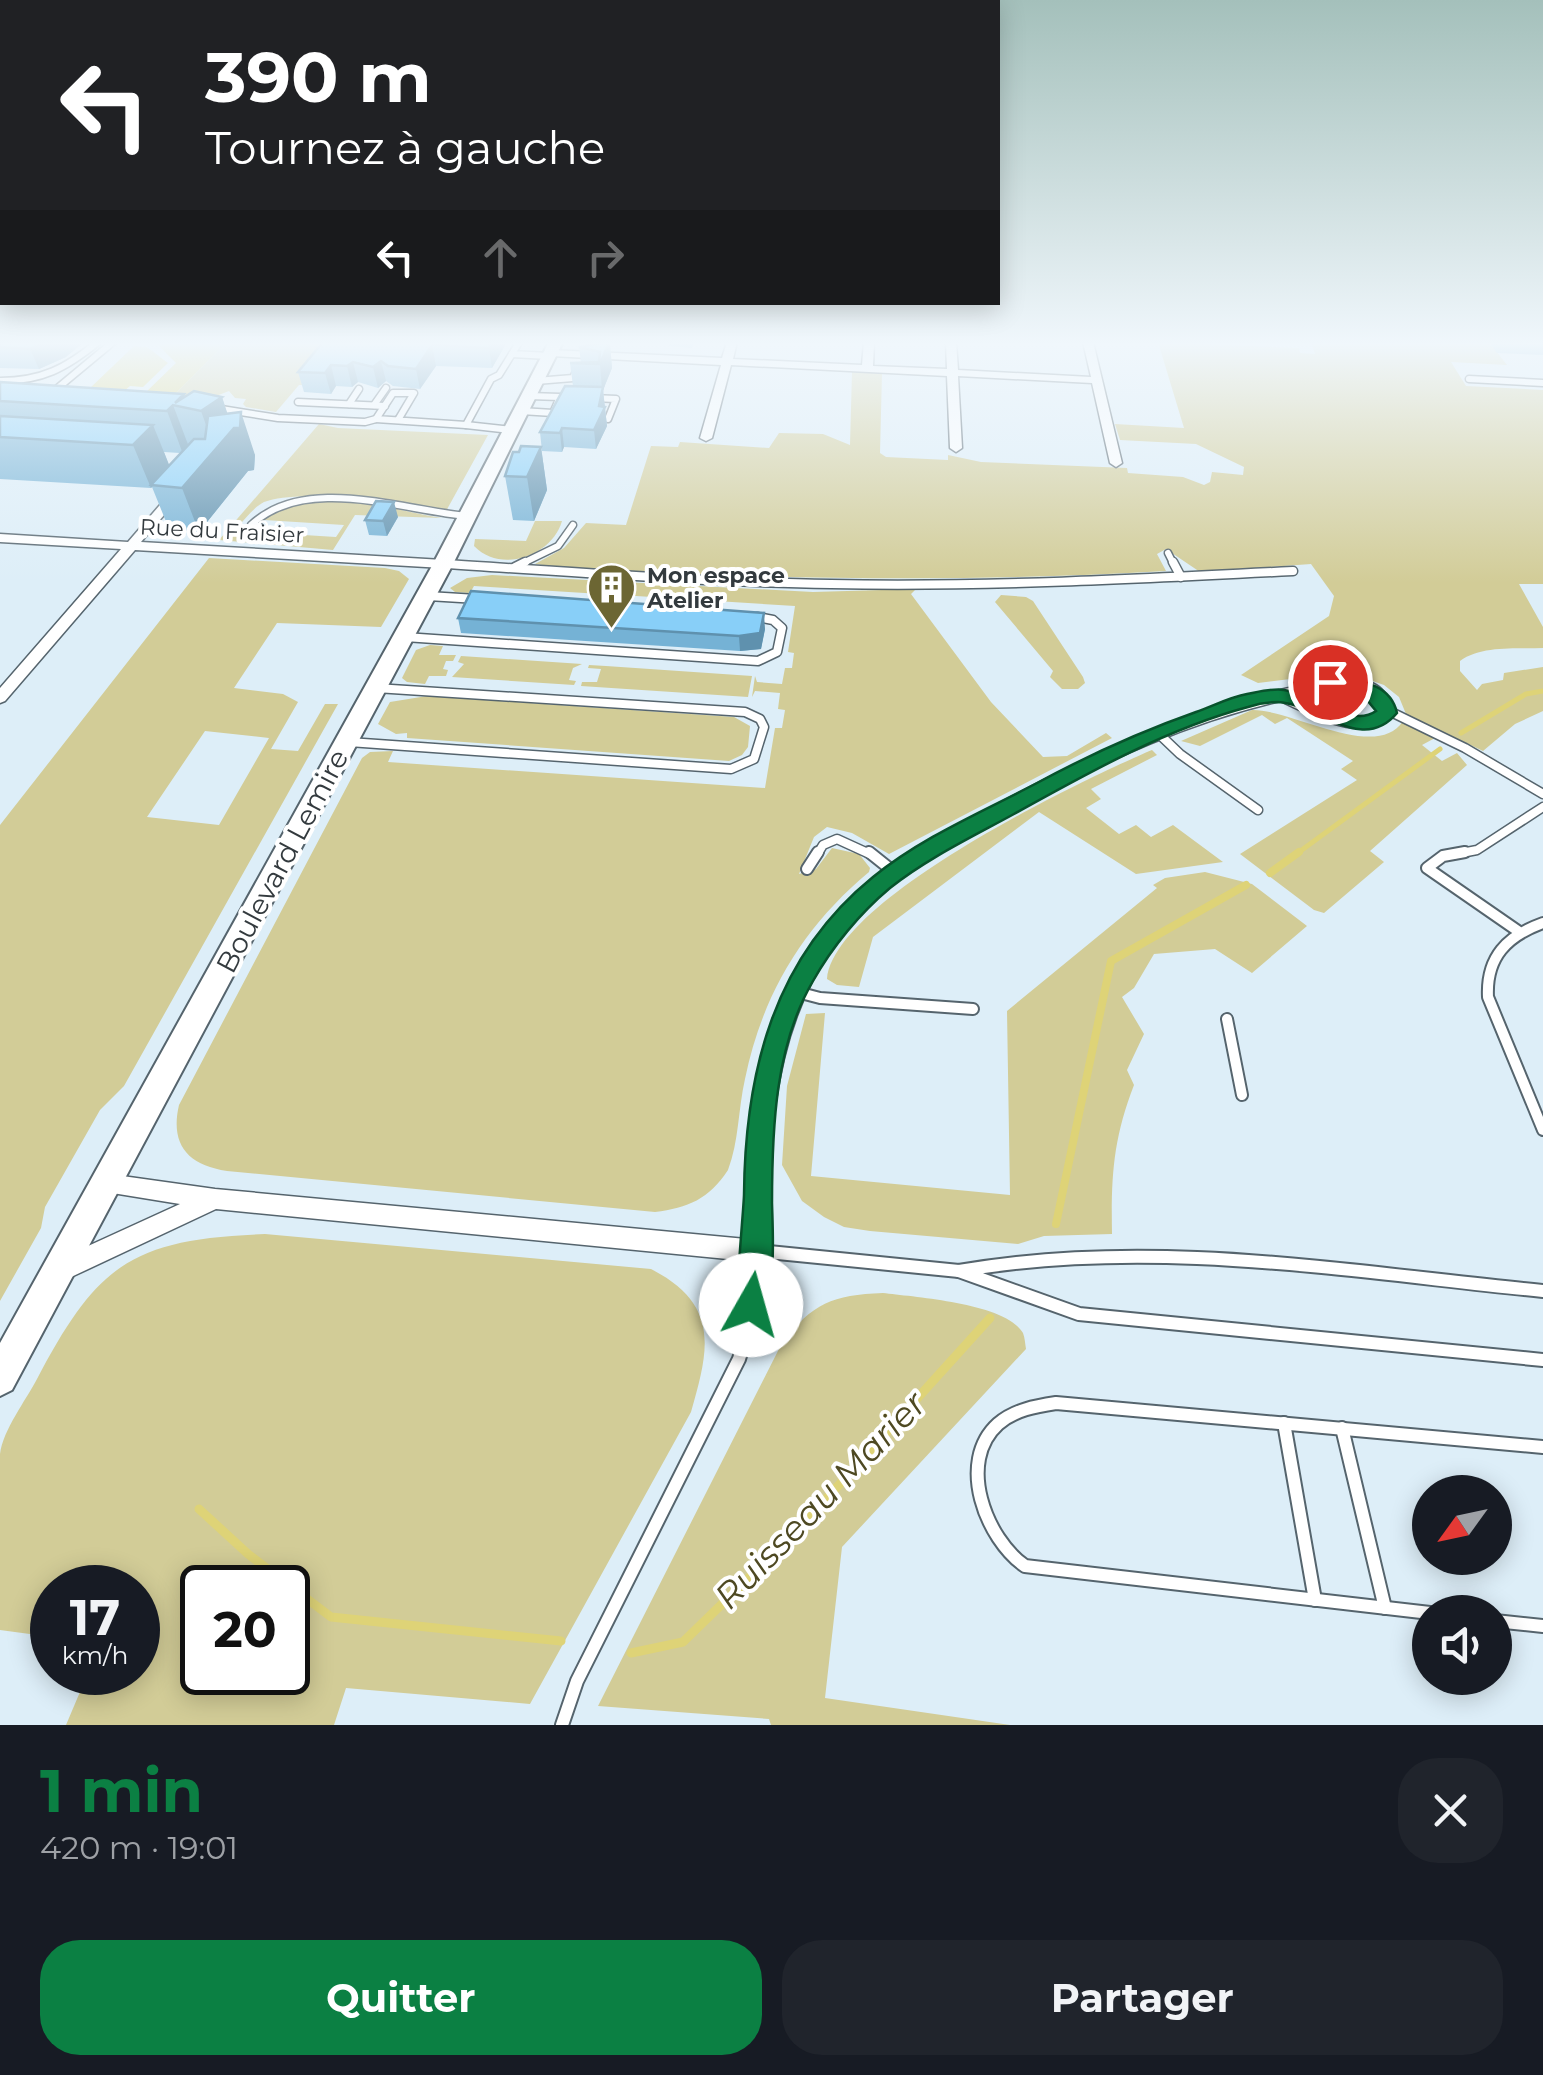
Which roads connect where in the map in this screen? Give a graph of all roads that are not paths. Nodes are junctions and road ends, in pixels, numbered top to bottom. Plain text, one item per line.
1 (432, 422) edge
2 (473, 422) edge
3 (515, 422) edge
4 (710, 422) edge
5 (954, 422) edge
6 (1106, 422) edge
7 (466, 425) joint
8 (706, 438) dead end
9 (956, 448) dead end
10 (1116, 463) dead end
11 (184, 485) edge
12 (467, 516) junction
13 (573, 525) dead end
14 (242, 528) dead end
15 (0, 538) edge
16 (133, 546) junction
17 (1168, 553) dead end
18 (442, 564) junction
19 (512, 568) junction
20 (1293, 570) dead end
21 (1182, 576) junction
22 (425, 596) junction
23 (490, 600) edge
24 (742, 616) edge
25 (403, 637) junction
26 (376, 688) junction
27 (1282, 696) junction
28 (0, 698) edge
29 (1387, 710) junction
30 (1158, 733) junction
31 (346, 742) junction
32 (1543, 794) edge
33 (1543, 807) edge
34 (1258, 810) dead end
35 (807, 869) dead end
36 (894, 872) junction
37 (1543, 922) edge
38 (1518, 931) junction
39 (794, 991) junction
40 (973, 1009) dead end
41 (1227, 1019) dead end
42 (1242, 1095) dead end
43 (1543, 1130) edge
44 (108, 1184) junction
45 (215, 1199) junction
46 (758, 1251) junction
47 (60, 1270) junction
48 (958, 1271) junction
49 (1543, 1291) edge
50 (1543, 1360) edge
51 (3, 1367) edge
52 (1284, 1423) junction
53 (1342, 1428) junction
54 (1543, 1446) edge
55 (1316, 1600) junction
56 (1385, 1608) junction
57 (1412, 1612) edge
58 (1512, 1623) edge
59 (1543, 1626) edge
60 (562, 1725) edge

1 - 7 lane
2 - 7 lane
3 - 12 main road, Boulevard Lemire
4 - 8 street
5 - 9 street
6 - 10 street
11 - 16 street
12 - 14 lane
12 - 18 main road, Boulevard Lemire
13 - 19 lane
15 - 16 street, Rue du Fraisier
16 - 18 street, Rue du Fraisier
16 - 28 street
17 - 21 lane
18 - 19 lane
18 - 22 main road, Boulevard Lemire
19 - 21 lane
20 - 21 lane
22 - 23 lane
22 - 25 main road, Boulevard Lemire
24 - 25 lane
25 - 26 main road, Boulevard Lemire
26 - 31 main road, Boulevard Lemire
26 - 31 lane
27 - 29 street
27 - 29 street
27 - 30 street
29 - 32 lane
30 - 34 lane
30 - 36 street
31 - 44 main road, Boulevard Lemire
33 - 38 lane
35 - 36 lane
36 - 39 street
37 - 38 lane
38 - 43 lane
39 - 40 lane
39 - 46 street
41 - 42 lane
44 - 45 street
44 - 47 main road, Boulevard Lemire
45 - 46 street
45 - 47 street
46 - 48 lane
46 - 60 lane
47 - 51 main road, Boulevard Lemire
48 - 49 lane
48 - 50 lane
52 - 53 lane
52 - 55 lane
52 - 55 lane
53 - 54 lane
53 - 56 lane
55 - 56 lane
56 - 57 lane
58 - 59 lane

